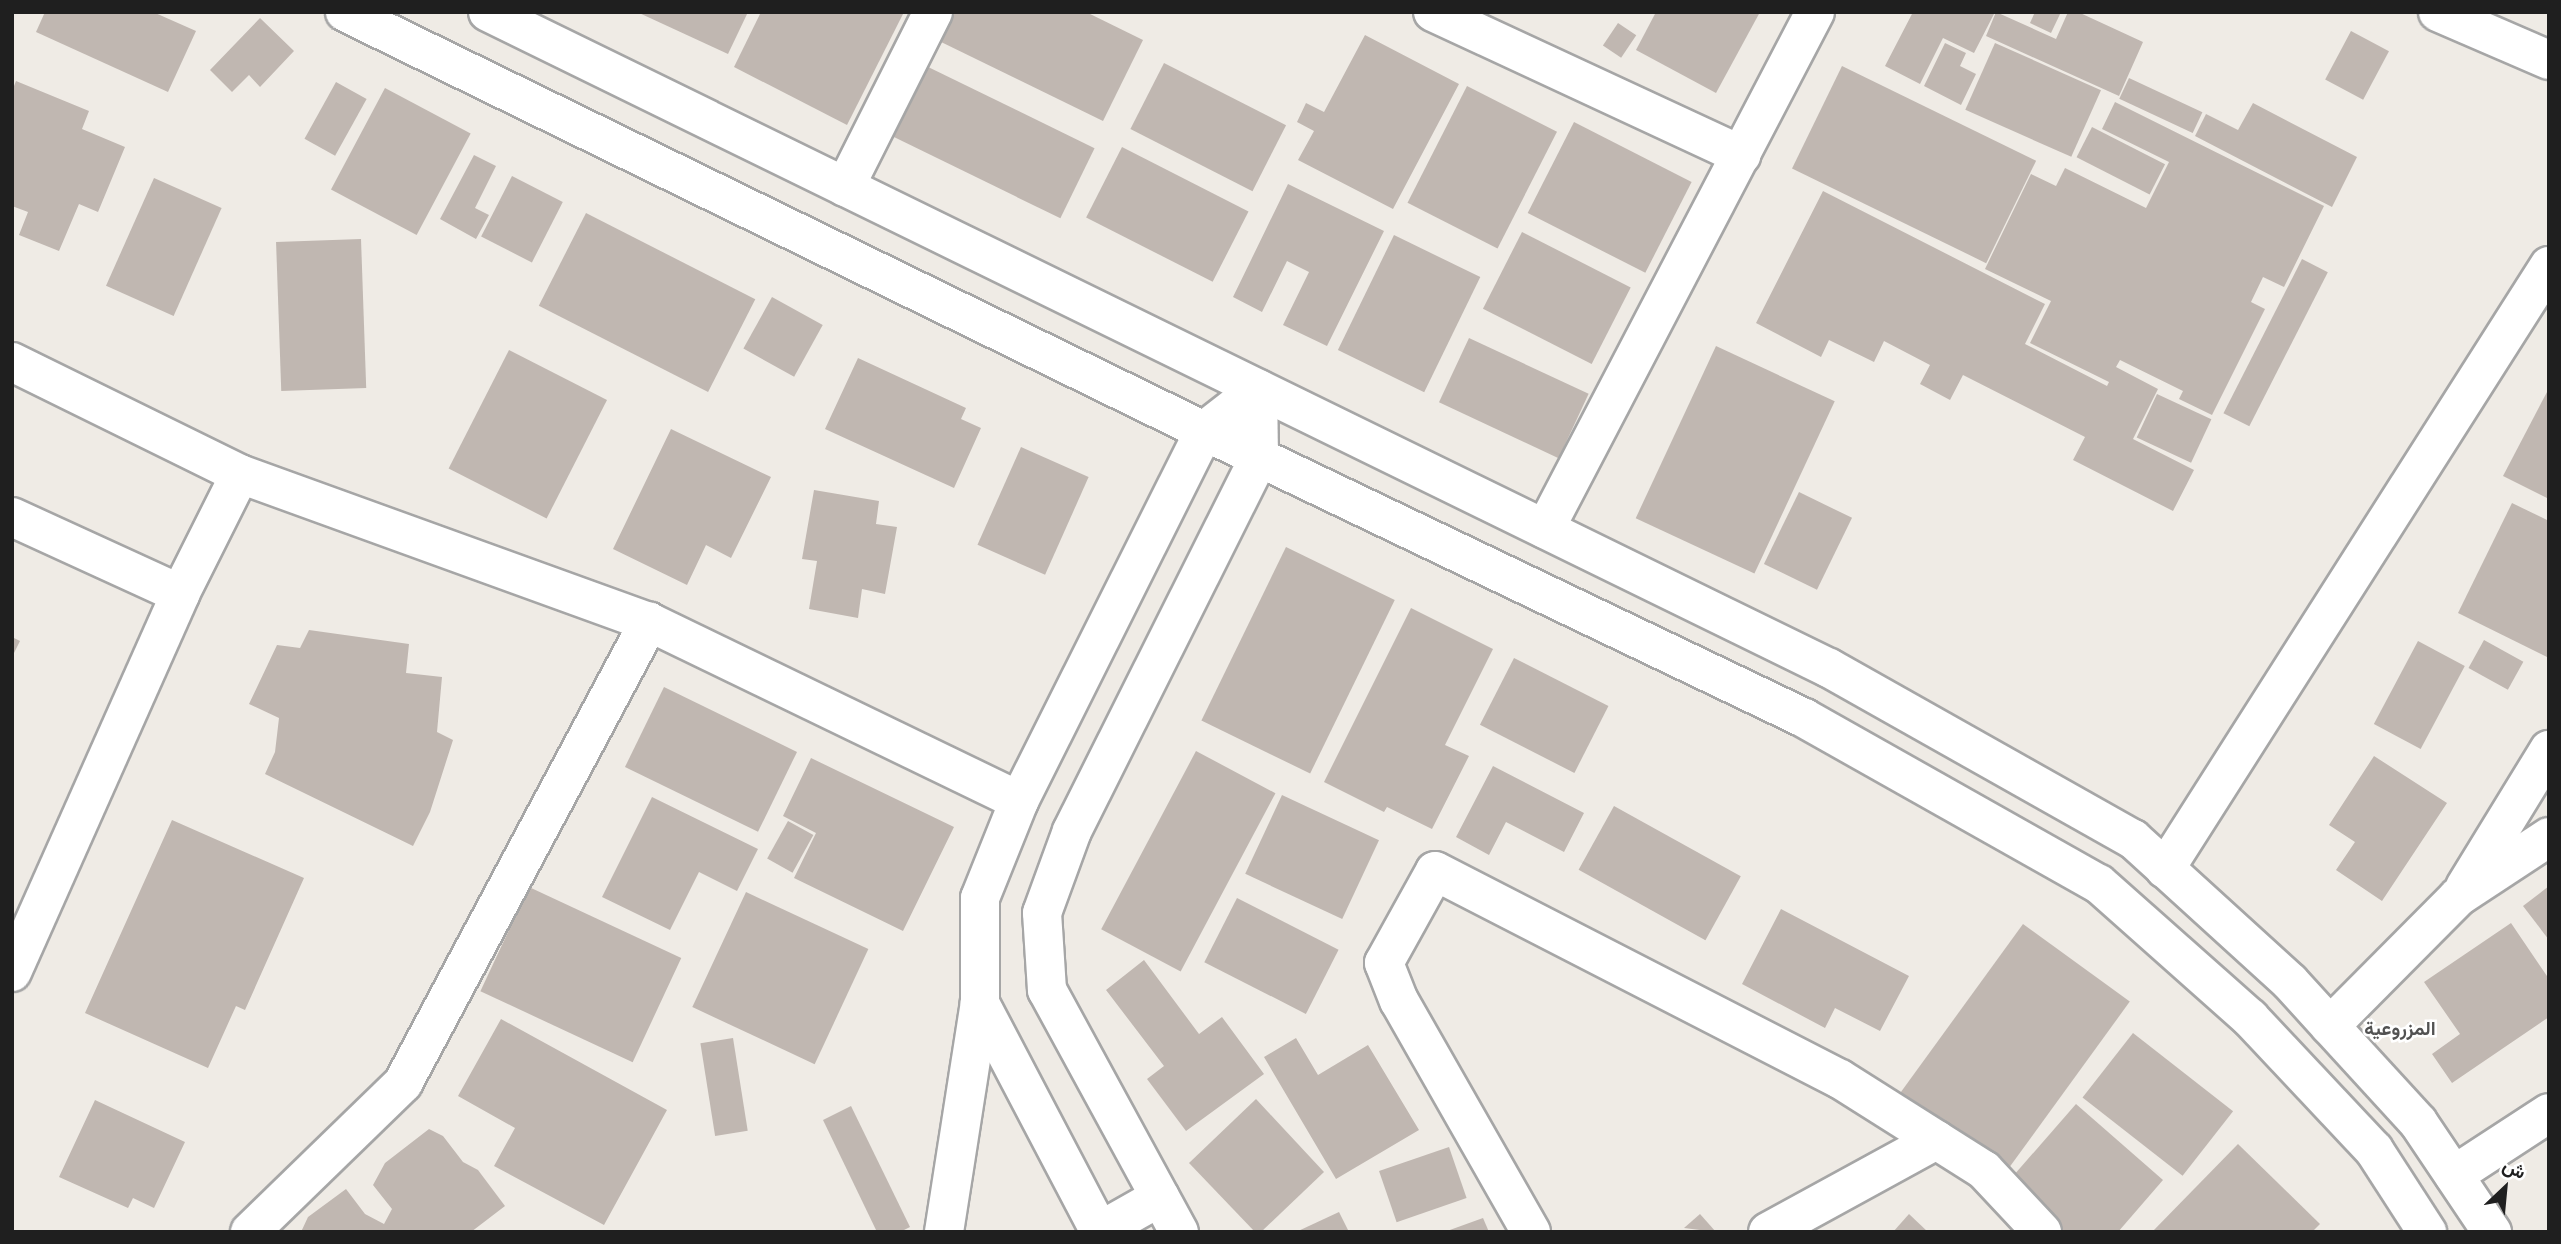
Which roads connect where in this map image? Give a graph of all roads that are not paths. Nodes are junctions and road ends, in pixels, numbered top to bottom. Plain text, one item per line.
1 (345, 12) edge
2 (933, 12) edge
3 (1433, 12) edge
4 (1815, 12) edge
5 (2438, 12) edge
6 (502, 15) edge
7 (2549, 60) edge
8 (1741, 155) junction
9 (845, 187) junction
10 (2549, 266) edge
11 (2538, 308) edge
12 (12, 362) edge
13 (1258, 389) junction
14 (1204, 431) junction
15 (1259, 457) junction
16 (240, 474) junction
17 (12, 517) edge
18 (1545, 529) junction
19 (180, 594) junction
20 (649, 622) junction
21 (2549, 750) edge
22 (1019, 801) junction
23 (2549, 837) edge
24 (2165, 869) junction
25 (2458, 897) junction
26 (12, 972) edge
27 (981, 1003) junction
28 (2330, 1026) junction
29 (2549, 1113) edge
30 (1936, 1140) junction
31 (2454, 1175) junction
32 (1160, 1197) junction
33 (1099, 1231) edge
34 (250, 1232) edge
35 (943, 1232) edge
36 (1179, 1232) edge
37 (1531, 1232) edge
38 (1768, 1232) edge
39 (2042, 1232) edge
40 (2427, 1232) edge
41 (2492, 1232) edge

1 - 14 street
2 - 9 street
3 - 8 street
4 - 8 street
5 - 7 street
6 - 9 street
8 - 18 street
9 - 13 street
10 - 11 street
11 - 24 street
12 - 16 street
13 - 14 street
13 - 15 street
13 - 18 street
14 - 15 street
14 - 22 street
15 - 32 street
15 - 40 street
16 - 19 street
16 - 20 street
17 - 19 street
18 - 24 street
19 - 26 street
20 - 22 street
20 - 34 street
21 - 25 street
22 - 27 street
23 - 25 street
24 - 28 street
25 - 28 street
27 - 33 street
27 - 35 street
28 - 31 street
29 - 31 street
30 - 37 street
30 - 38 street
30 - 39 street
31 - 41 street
32 - 33 street
32 - 36 street

